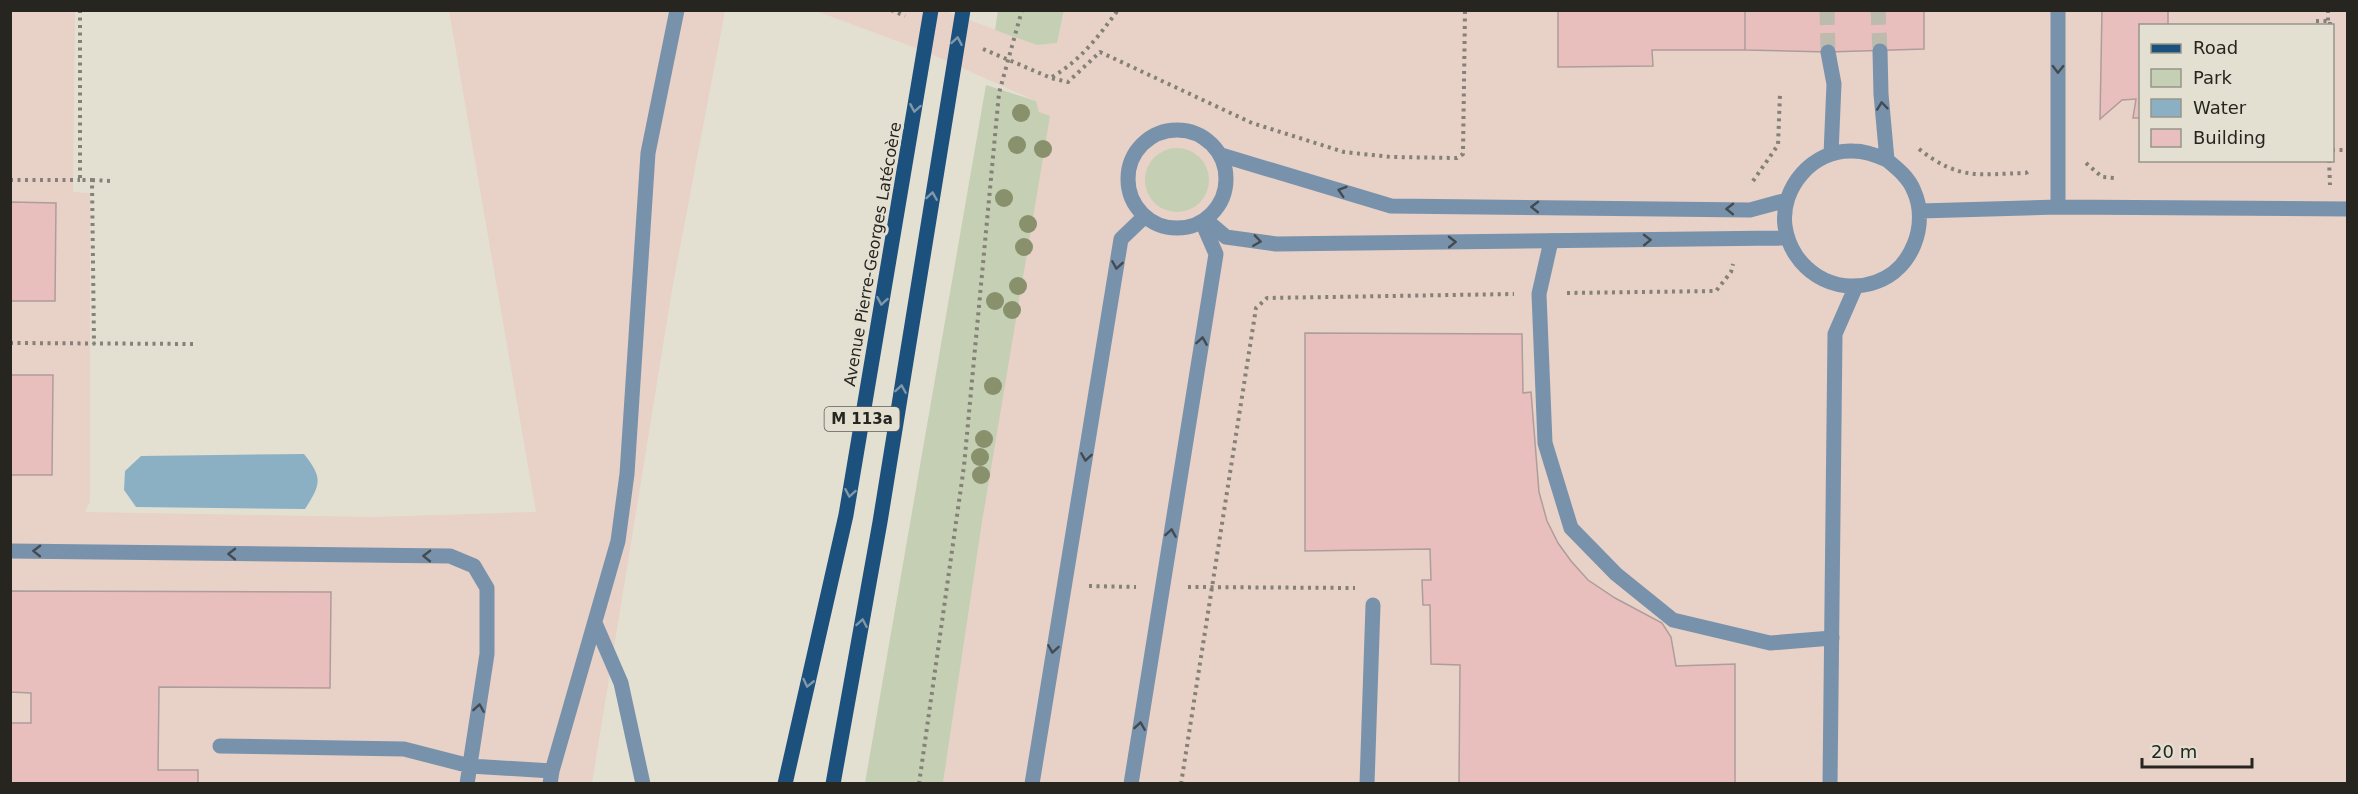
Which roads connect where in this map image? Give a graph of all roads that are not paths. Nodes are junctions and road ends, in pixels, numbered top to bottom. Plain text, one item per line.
1 (677, 10) edge
2 (931, 10) edge
3 (2058, 10) edge
4 (962, 14) edge
5 (1880, 51) tunnel mouth
6 (1828, 52) tunnel mouth
7 (1831, 154) junction
8 (1221, 155) junction
9 (1887, 160) junction
10 (1787, 200) junction
11 (2058, 207) junction
12 (2348, 209) edge
13 (1920, 211) junction
14 (1145, 216) junction
15 (1204, 221) junction
16 (1787, 238) junction
17 (1551, 241) junction
18 (1856, 286) junction
19 (10, 551) edge
20 (1373, 605) road end
21 (595, 623) junction
22 (1832, 638) junction
23 (220, 746) dead end
24 (470, 766) junction
25 (551, 777) edge
26 (467, 783) edge
27 (643, 783) edge
28 (785, 783) edge
29 (833, 783) edge
30 (1032, 783) edge
31 (1131, 783) edge
32 (1367, 783) edge
33 (1830, 783) edge

1 - 21 street
2 -> 28 main road, Avenue Pierre-Georges Latécoère / M 113a
3 -> 11 street
29 -> 4 main road, M 113a
9 -> 5 street
6 - 7 street
7 - 9 street
7 - 10 street
10 -> 8 street
8 - 14 street
8 - 15 street
9 - 13 street
10 - 16 street
11 - 12 street
11 - 13 street
13 - 18 street
14 - 15 street
14 -> 30 street
15 -> 17 street
31 -> 15 street
17 -> 16 street
16 - 18 street
17 - 22 street
18 - 22 street
24 -> 19 street
20 - 32 street
21 - 25 street
21 - 27 street
22 - 33 street
23 - 24 street
24 - 25 street
24 - 26 street

